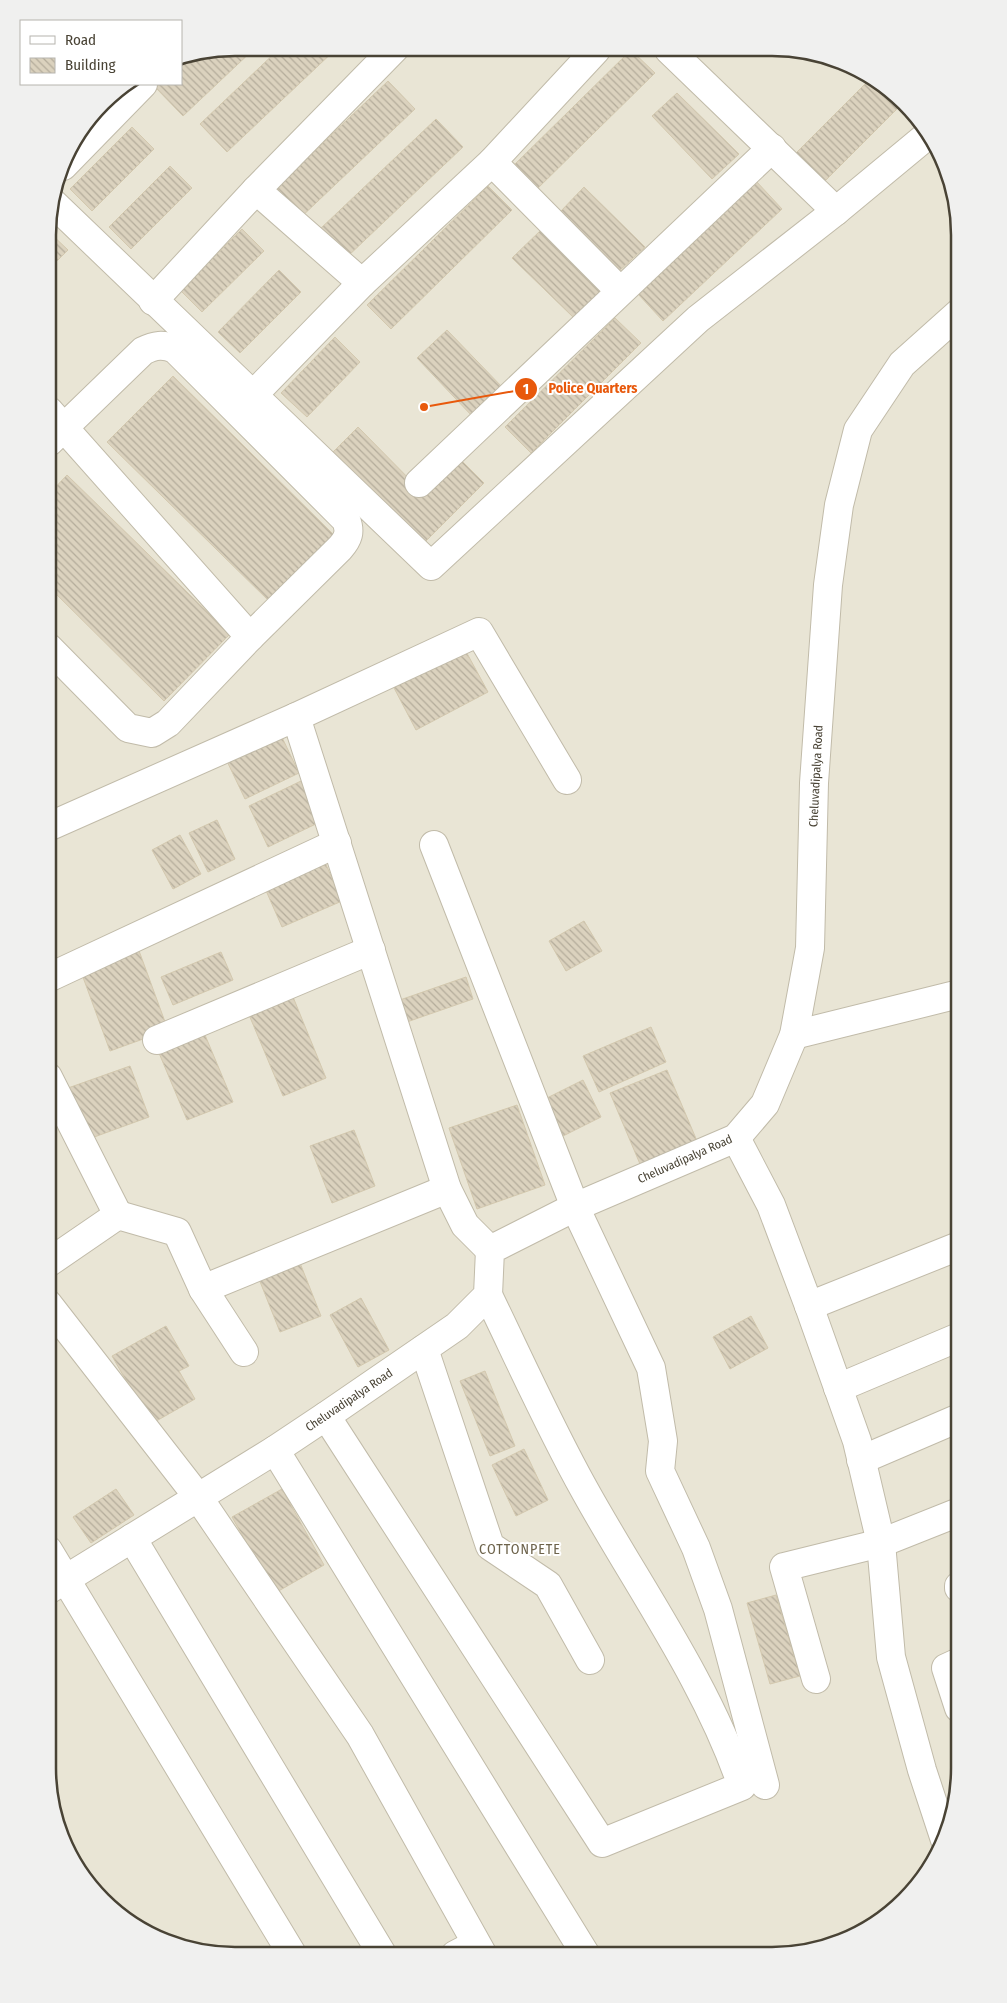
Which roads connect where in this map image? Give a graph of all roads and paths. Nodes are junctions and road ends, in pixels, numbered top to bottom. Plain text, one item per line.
1 (590, 56) edge
2 (676, 56) edge
3 (386, 57) edge
4 (142, 85) edge
5 (923, 140) edge
6 (772, 148) junction
7 (77, 151) edge
8 (492, 162) junction
9 (256, 190) junction
10 (59, 208) edge
11 (836, 211) junction
12 (362, 283) junction
13 (620, 290) junction
14 (153, 300) junction
15 (951, 321) edge
16 (252, 396) junction
17 (56, 425) edge
18 (56, 429) edge
19 (419, 482) dead end
20 (250, 637) junction
21 (56, 655) edge
22 (296, 717) junction
23 (567, 780) dead end
24 (56, 823) edge
25 (337, 843) junction
26 (434, 844) dead end
27 (371, 950) junction
28 (56, 974) edge
29 (951, 996) edge
30 (794, 1035) junction
31 (157, 1040) dead end
32 (56, 1093) edge
33 (736, 1138) junction
34 (447, 1189) junction
35 (575, 1207) junction
36 (118, 1215) junction
37 (951, 1249) edge
38 (490, 1250) junction
39 (56, 1258) edge
40 (203, 1289) junction
41 (488, 1295) junction
42 (809, 1306) junction
43 (56, 1314) edge
44 (951, 1340) edge
45 (424, 1349) junction
46 (244, 1352) dead end
47 (838, 1388) junction
48 (326, 1416) junction
49 (951, 1421) edge
50 (275, 1450) junction
51 (861, 1460) junction
52 (198, 1497) junction
53 (951, 1515) edge
54 (132, 1538) junction
55 (881, 1543) junction
56 (57, 1584) edge
57 (590, 1660) dead end
58 (951, 1666) edge
59 (816, 1679) dead end
60 (951, 1683) edge
61 (765, 1785) dead end
62 (941, 1826) edge
63 (288, 1947) edge
64 (378, 1947) edge
65 (469, 1947) edge
66 (581, 1947) edge

1 - 8 street
2 - 6 street
3 - 9 street
4 - 7 street
5 - 11 street
6 - 11 street
6 - 13 street
8 - 12 street
8 - 13 street
9 - 12 street
9 - 14 street
10 - 14 street
11 - 16 street
12 - 16 street
13 - 19 street
14 - 16 street
15 - 30 street, Cheluvadipalya Road
17 - 20 street
18 - 20 street
20 - 21 street
22 - 23 street
22 - 24 street
22 - 25 street
25 - 27 street
25 - 28 street
26 - 35 street
27 - 31 street
27 - 34 street
29 - 30 street
30 - 33 street, Cheluvadipalya Road
32 - 36 street
33 - 35 street, Cheluvadipalya Road
33 - 42 street
34 - 38 street
34 - 40 street
35 - 38 street, Cheluvadipalya Road
35 - 61 street
36 - 39 street
36 - 40 street
37 - 42 street
38 - 41 street
40 - 46 street
41 - 45 street, Cheluvadipalya Road
41 - 48 street
42 - 47 street
43 - 52 street
44 - 47 street
45 - 48 street, Cheluvadipalya Road
45 - 57 street
47 - 51 street
48 - 50 street, Cheluvadipalya Road
49 - 51 street
50 - 52 street, Cheluvadipalya Road
50 - 66 street
51 - 55 street
52 - 54 street, Cheluvadipalya Road
52 - 65 street
53 - 55 street
54 - 56 street, Cheluvadipalya Road
54 - 64 street
55 - 59 street
55 - 62 street
56 - 63 street
58 - 60 street

